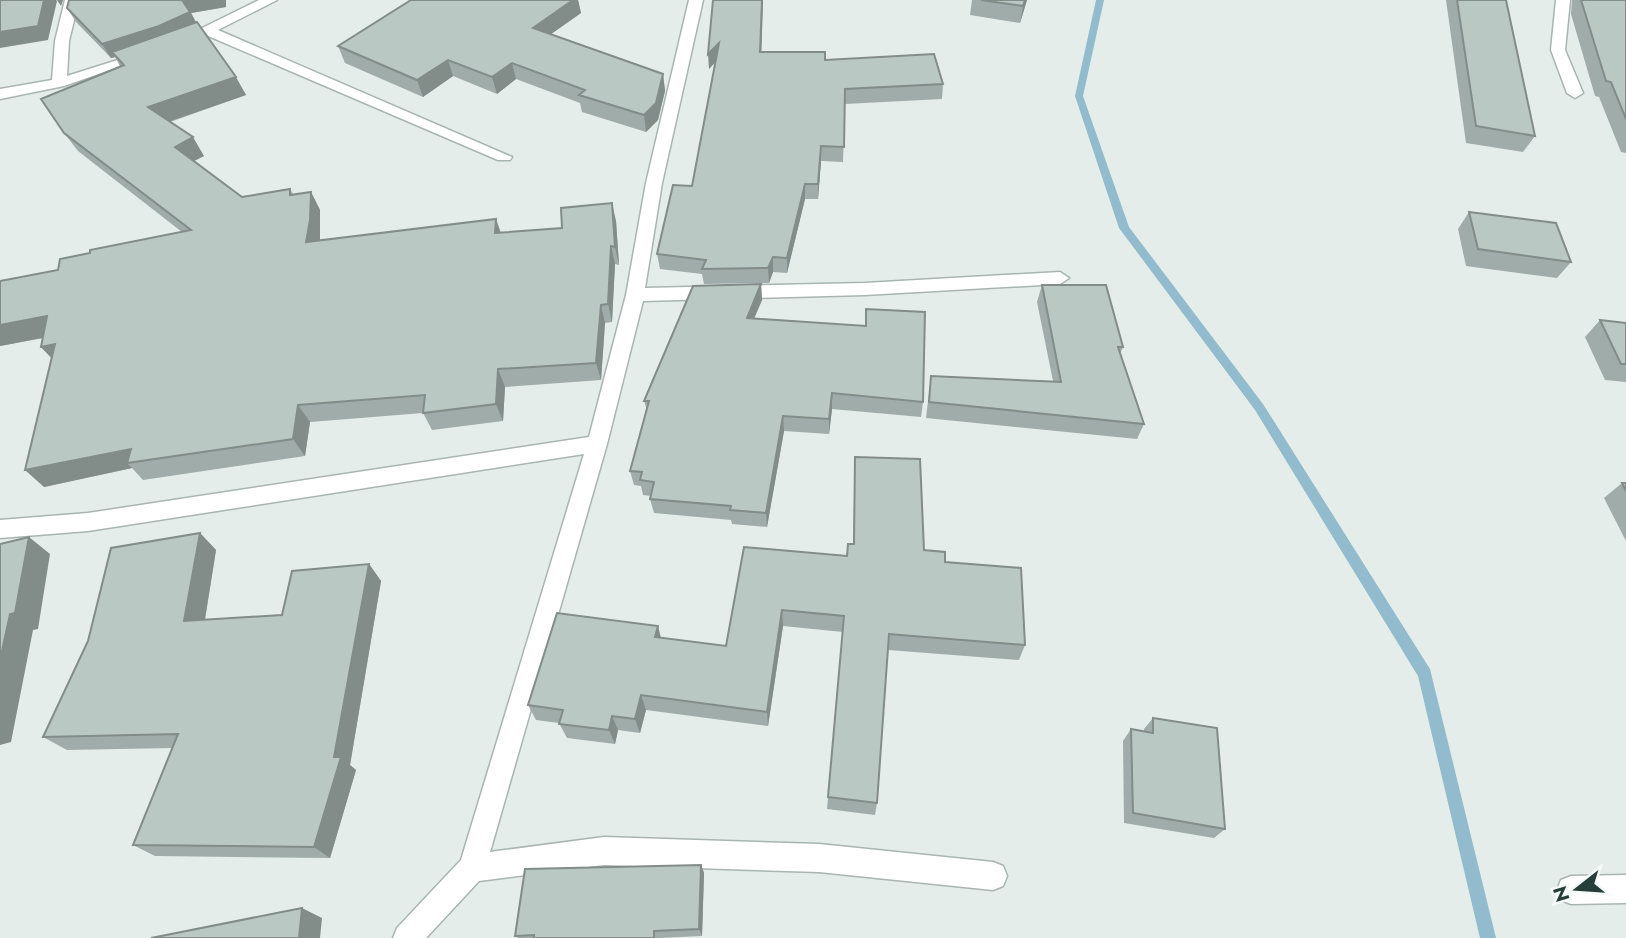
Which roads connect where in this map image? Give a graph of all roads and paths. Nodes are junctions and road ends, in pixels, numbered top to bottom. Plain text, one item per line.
1 (72, 0) edge
2 (270, 0) edge
3 (696, 0) edge
4 (1563, 0) edge
5 (207, 30) junction
6 (185, 39) edge
7 (163, 48) edge
8 (59, 83) junction
9 (1575, 93) dead end
10 (0, 94) edge
11 (505, 157) dead end
12 (1060, 278) dead end
13 (635, 295) junction
14 (597, 444) junction
15 (0, 529) edge
16 (472, 868) junction
17 (993, 876) dead end
18 (1626, 889) edge
19 (1572, 890) dead end
20 (407, 938) edge

1 - 8 street
2 - 5 street
3 - 13 street
4 - 9 street
5 - 6 street
5 - 11 street
7 - 8 street
8 - 10 street
12 - 13 street
13 - 14 street
14 - 15 street
14 - 16 street
16 - 17 street
16 - 20 street
18 - 19 street

